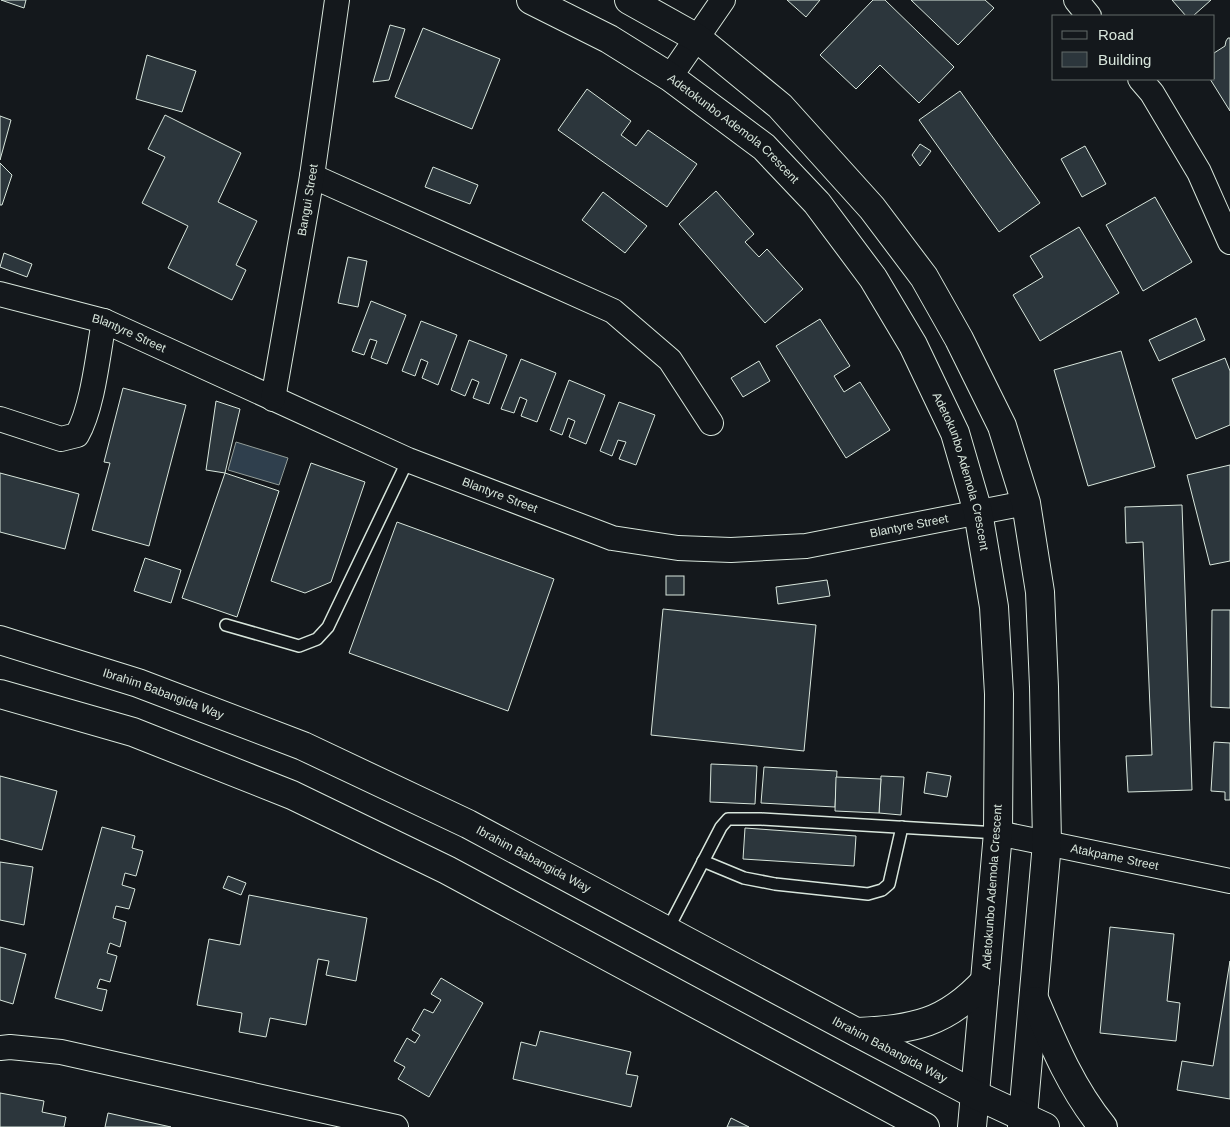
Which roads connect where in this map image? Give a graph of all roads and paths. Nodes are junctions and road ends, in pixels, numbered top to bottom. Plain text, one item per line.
1 (337, 0) edge
2 (530, 0) edge
3 (628, 0) edge
4 (723, 0) edge
5 (1076, 0) edge
6 (1088, 15) edge
7 (697, 38) junction
8 (670, 77) junction
9 (1141, 80) edge
10 (312, 176) junction
11 (1230, 242) edge
12 (0, 294) edge
13 (104, 321) junction
14 (273, 399) junction
15 (0, 419) edge
16 (711, 423) dead end
17 (408, 460) junction
18 (1026, 502) junction
19 (978, 512) junction
20 (226, 625) dead end
21 (0, 640) edge
22 (0, 694) edge
23 (902, 827) junction
24 (998, 833) junction
25 (1047, 843) junction
26 (703, 861) junction
27 (1230, 881) edge
28 (667, 931) junction
29 (986, 981) junction
30 (1034, 998) junction
31 (856, 1032) junction
32 (0, 1048) edge
33 (976, 1095) junction
34 (902, 1119) edge
35 (1030, 1124) edge
36 (387, 1126) edge
37 (925, 1127) edge
38 (972, 1127) edge
39 (1102, 1127) edge

1 - 10 street, Bangui Street
2 - 8 main road, Adetokunbo Ademola Crescent
3 - 7 main road
4 - 7 street
5 - 6 street
7 - 8 street
7 - 18 main road
8 - 19 main road, Adetokunbo Ademola Crescent
9 - 11 street
10 - 14 street, Bangui Street
10 - 16 street
12 - 13 street, Blantyre Street
13 - 14 street, Blantyre Street
13 - 15 street
14 - 17 street, Blantyre Street
17 - 19 street, Blantyre Street
17 - 20 lane
18 - 19 street, Blantyre Street
18 - 25 main road
19 - 24 main road, Adetokunbo Ademola Crescent
21 - 28 main road, Ibrahim Babangida Way
22 - 34 main road
23 - 24 lane
23 - 26 lane
23 - 26 lane
24 - 25 street, Atakpame Street
24 - 29 main road, Adetokunbo Ademola Crescent
25 - 27 street, Atakpame Street
25 - 30 main road
26 - 28 lane
28 - 31 main road, Ibrahim Babangida Way
29 - 31 main road
29 - 33 main road, Adetokunbo Ademola Crescent
30 - 35 main road
30 - 39 main road
31 - 33 main road, Ibrahim Babangida Way
32 - 36 street
33 - 35 main road, Ibrahim Babangida Way
33 - 38 main road, Adetokunbo Ademola Crescent
34 - 37 main road

